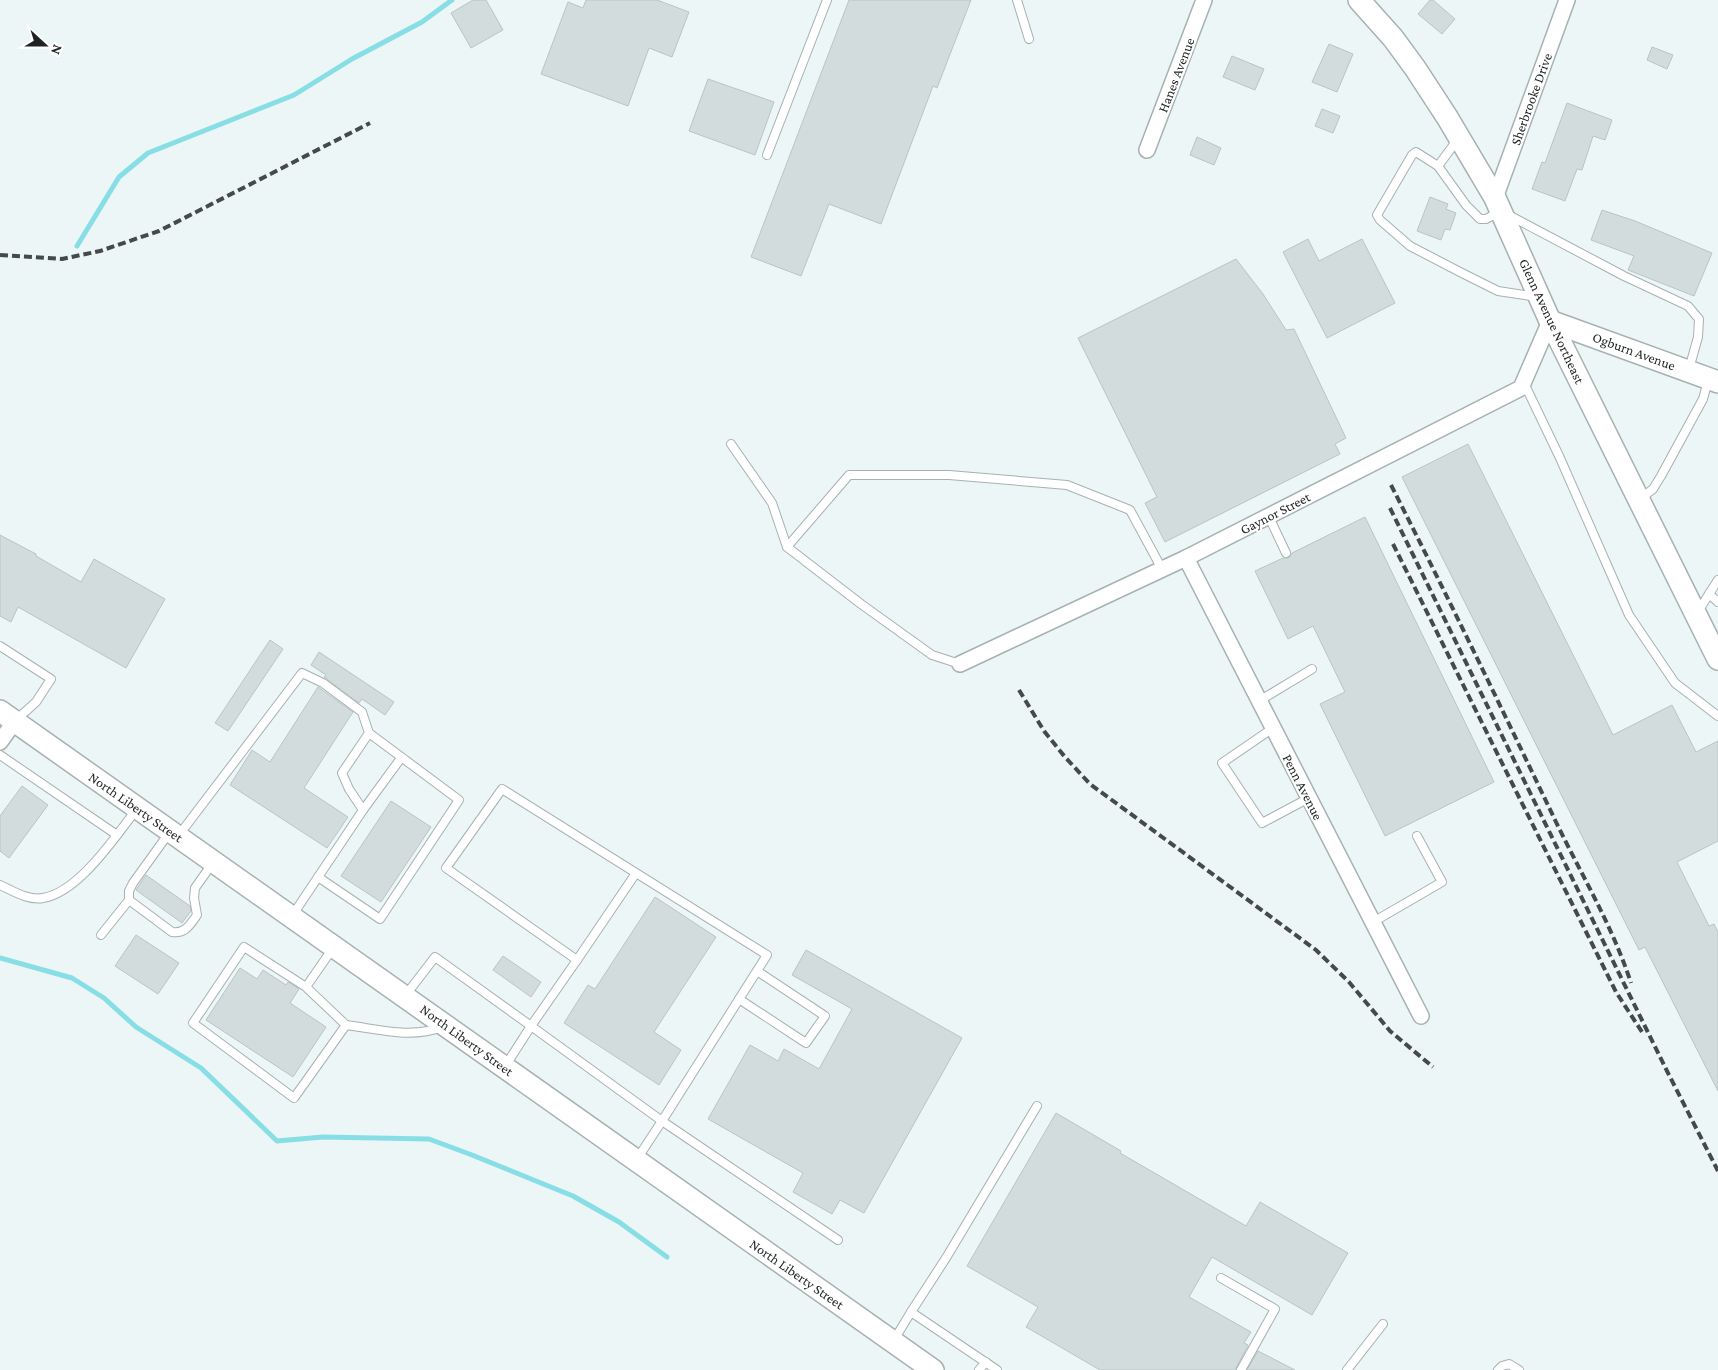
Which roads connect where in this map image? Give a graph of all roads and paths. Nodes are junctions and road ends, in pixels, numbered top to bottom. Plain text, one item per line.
1 (827, 0) edge
2 (1018, 0) edge
3 (1204, 0) edge
4 (1359, 0) edge
5 (1567, 0) edge
6 (1029, 39) dead end
7 (1459, 138) junction
8 (1147, 150) dead end
9 (767, 155) dead end
10 (1438, 166) junction
11 (1498, 204) junction
12 (1540, 298) junction
13 (1550, 321) junction
14 (1688, 371) junction
15 (1714, 380) edge
16 (1524, 382) junction
17 (731, 444) dead end
18 (1639, 500) junction
19 (1269, 516) junction
20 (787, 547) junction
21 (1286, 553) dead end
22 (1186, 558) junction
23 (1162, 570) junction
24 (1718, 580) edge
25 (1709, 594) junction
26 (1718, 602) edge
27 (1696, 615) junction
28 (0, 646) edge
29 (1718, 659) edge
30 (960, 664) joint
31 (1312, 669) dead end
32 (1259, 701) junction
33 (7, 716) edge
34 (1718, 716) edge
35 (1273, 728) junction
36 (369, 733) junction
37 (0, 742) edge
38 (0, 755) edge
39 (401, 758) junction
40 (1309, 798) junction
41 (137, 808) junction
42 (363, 810) junction
43 (174, 834) junction
44 (117, 835) junction
45 (1417, 836) dead end
46 (213, 862) junction
47 (636, 873) junction
48 (318, 877) junction
49 (0, 885) edge
50 (129, 900) junction
51 (291, 917) junction
52 (1373, 922) junction
53 (101, 935) dead end
54 (334, 947) junction
55 (577, 960) junction
56 (757, 971) junction
57 (306, 988) junction
58 (405, 996) junction
59 (739, 999) junction
60 (1421, 1016) dead end
61 (346, 1025) junction
62 (446, 1026) junction
63 (531, 1026) junction
64 (504, 1068) junction
65 (1036, 1106) dead end
66 (662, 1121) junction
67 (636, 1160) junction
68 (838, 1240) dead end
69 (1221, 1278) dead end
70 (911, 1312) junction
71 (1382, 1324) dead end
72 (893, 1342) junction
73 (986, 1362) junction
74 (933, 1370) edge
75 (980, 1370) edge
76 (997, 1370) edge
77 (1241, 1370) edge
78 (1347, 1370) edge
79 (1498, 1370) edge
80 (1519, 1370) edge

1 - 9 lane
2 - 6 lane
3 - 8 street, Hanes Avenue
4 - 7 main road, Glenn Avenue Northeast
5 - 11 street, Sherbrooke Drive
7 - 10 lane
7 - 11 main road, Glenn Avenue Northeast
10 - 11 lane
10 - 12 lane
11 - 12 main road, Glenn Avenue Northeast
11 - 14 lane
12 - 13 main road, Glenn Avenue Northeast
13 - 14 main road, Ogburn Avenue
13 - 16 street
13 - 18 main road, Glenn Avenue Northeast
14 - 15 main road, Ogburn Avenue
15 - 18 lane
16 - 19 street, Gaynor Street
16 - 34 lane
17 - 20 lane
18 - 27 main road, Glenn Avenue Northeast
19 - 21 lane
19 - 22 street, Gaynor Street
20 - 23 lane
20 - 30 lane
22 - 23 street, Gaynor Street
22 - 32 street, Penn Avenue
23 - 30 street, Gaynor Street
24 - 25 lane
25 - 26 lane
25 - 27 lane
27 - 29 main road, Glenn Avenue Northeast
28 - 33 lane
31 - 32 lane
32 - 35 street, Penn Avenue
33 - 37 street
33 - 41 main road, North Liberty Street
35 - 40 street, Penn Avenue
35 - 40 lane
36 - 39 lane
36 - 42 lane
36 - 43 lane
38 - 44 lane
39 - 42 lane
39 - 48 lane
40 - 52 street, Penn Avenue
41 - 43 main road, North Liberty Street
41 - 44 lane
42 - 48 lane
43 - 46 main road, North Liberty Street
43 - 50 lane
44 - 49 lane
45 - 52 lane
46 - 50 lane
46 - 51 main road, North Liberty Street
47 - 55 lane
47 - 55 lane
47 - 56 lane
48 - 51 lane
50 - 53 lane
51 - 54 main road, North Liberty Street
52 - 60 street, Penn Avenue
54 - 57 lane
54 - 58 main road, North Liberty Street
55 - 63 lane
56 - 59 lane
56 - 59 lane
57 - 61 lane
57 - 61 lane
58 - 62 main road, North Liberty Street
58 - 63 lane
59 - 66 lane
61 - 62 lane
62 - 64 main road, North Liberty Street
63 - 64 lane
63 - 66 lane
64 - 67 main road, North Liberty Street
65 - 70 lane
66 - 67 lane
66 - 68 lane
67 - 72 main road, North Liberty Street
69 - 77 lane
70 - 72 lane
70 - 73 lane
71 - 78 lane
72 - 74 main road, North Liberty Street
73 - 75 lane
73 - 76 lane
79 - 80 lane

